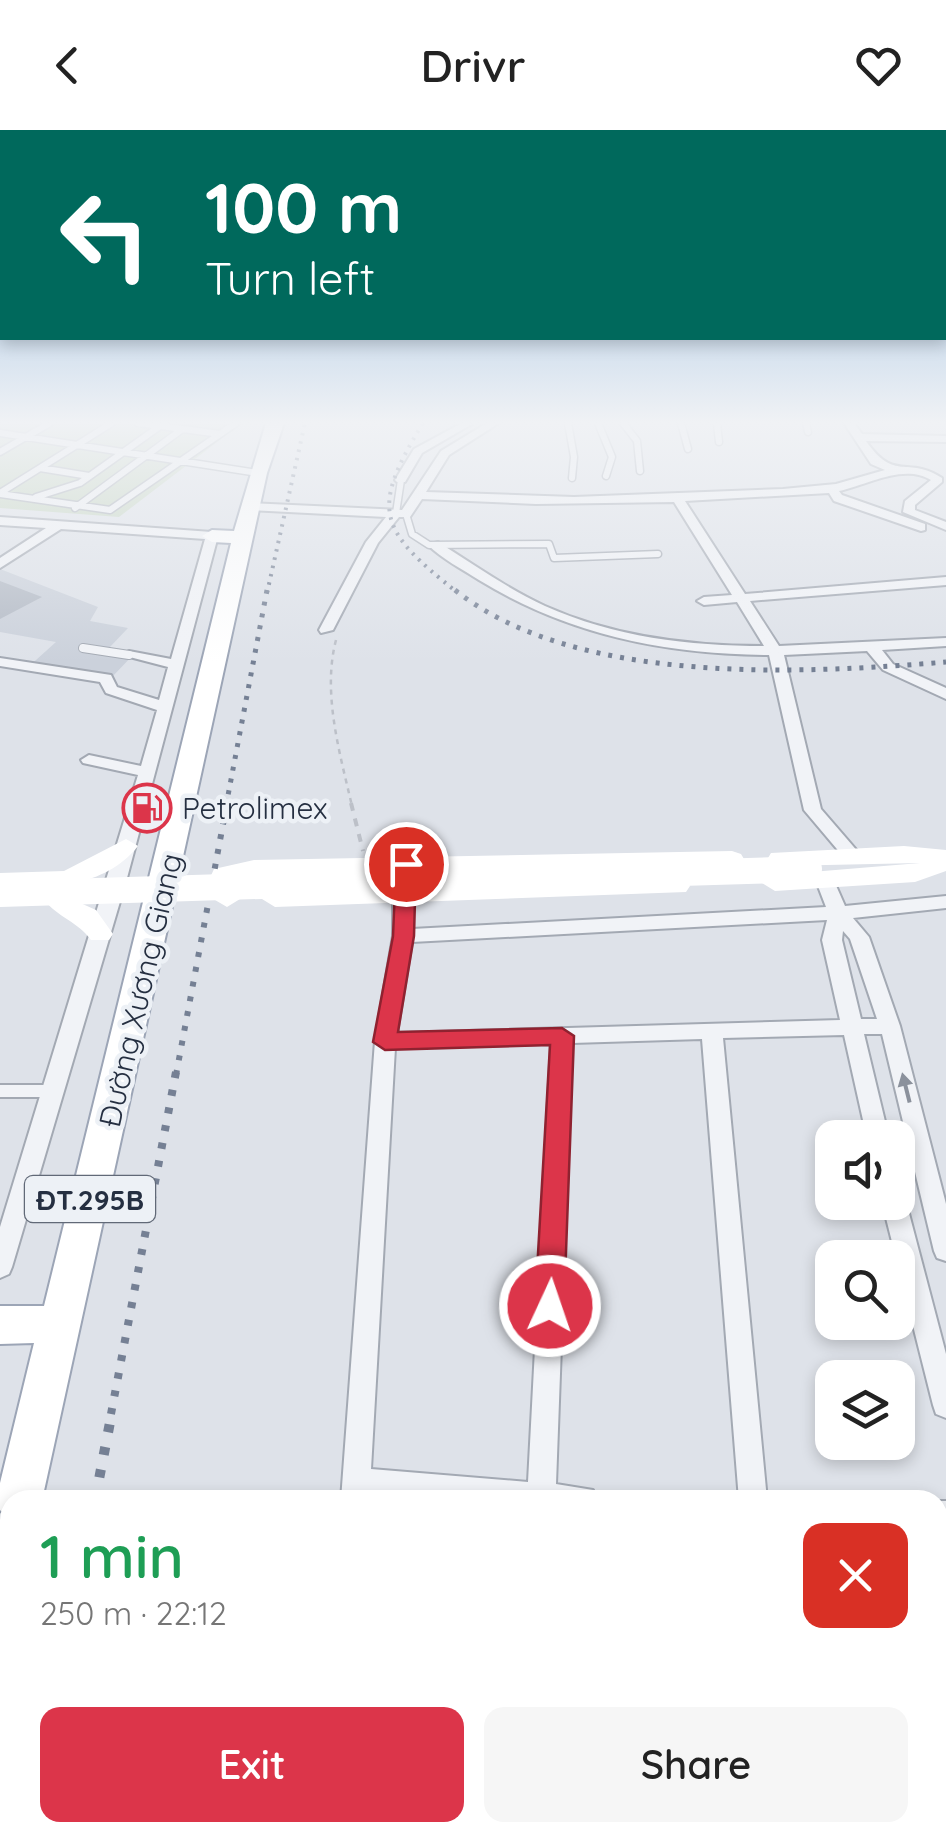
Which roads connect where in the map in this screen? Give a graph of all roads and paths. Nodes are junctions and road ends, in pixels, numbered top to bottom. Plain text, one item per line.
1 (49, 503) edge
2 (82, 503) edge
3 (125, 503) edge
4 (253, 503) edge
5 (401, 503) edge
6 (411, 503) edge
7 (680, 503) edge
8 (851, 503) edge
9 (914, 503) edge
10 (252, 506) junction
11 (75, 508) junction
12 (401, 514) junction
13 (0, 520) edge
14 (59, 525) junction
15 (946, 526) edge
16 (212, 536) junction
17 (245, 537) junction
18 (946, 537) edge
19 (434, 545) junction
20 (658, 554) dead end
21 (0, 564) edge
22 (946, 581) edge
23 (740, 596) junction
24 (704, 601) dead end
25 (334, 631) joint
26 (946, 642) edge
27 (18, 643) dead end
28 (871, 646) junction
29 (83, 648) dead end
30 (776, 653) junction
31 (132, 655) junction
32 (0, 660) edge
33 (174, 664) junction
34 (110, 680) junction
35 (946, 694) edge
36 (162, 706) junction
37 (89, 760) dead end
38 (145, 772) junction
39 (126, 846) junction
40 (853, 857) junction
41 (946, 860) edge
42 (406, 864) junction
43 (366, 865) junction
44 (817, 875) junction
45 (0, 881) edge
46 (165, 887) junction
47 (114, 888) junction
48 (69, 890) junction
49 (0, 894) edge
50 (402, 895) junction
51 (946, 902) edge
52 (0, 903) edge
53 (838, 913) junction
54 (100, 934) junction
55 (404, 936) junction
56 (890, 1026) junction
57 (850, 1028) junction
58 (712, 1034) junction
59 (562, 1036) junction
60 (385, 1042) junction
61 (0, 1091) edge
62 (53, 1092) junction
63 (873, 1120) edge
64 (899, 1220) edge
65 (946, 1251) edge
66 (0, 1266) edge
67 (59, 1324) junction
68 (0, 1326) edge
69 (946, 1405) edge
70 (21, 1490) edge
71 (356, 1490) edge
72 (541, 1490) edge
73 (752, 1490) edge

1 - 11 lane
2 - 11 lane
3 - 11 lane
4 - 10 main road, Đường Xương Giang / ĐT.295B
5 - 12 lane
6 - 12 street
7 - 23 street
8 - 18 street
9 - 15 street
10 - 12 street
10 - 17 main road, Đường Xương Giang / ĐT.295B
12 - 19 lane
12 - 25 street
13 - 14 street
14 - 16 street
14 - 21 street
16 - 17 main road
16 - 33 street, Đường Xương Giang
17 - 46 main road, Đường Xương Giang / ĐT.295B
19 - 20 lane
19 - 30 street
22 - 23 street
23 - 24 street
23 - 30 street
25 - 43 path
26 - 28 street
27 - 32 street
28 - 30 street
28 - 35 street
29 - 31 lane
30 - 40 street
31 - 33 street
31 - 34 street
32 - 34 street
33 - 36 street, Đường Xương Giang
34 - 36 street
36 - 38 street, Đường Xương Giang
37 - 38 street
38 - 39 street, Đường Xương Giang
39 - 47 street, Đường Xương Giang
39 - 48 street
40 - 41 street
40 - 42 street
41 - 44 street
42 - 43 street
42 - 50 street
43 - 50 street
44 - 49 street, bridge
44 - 50 street
44 - 53 street
45 - 48 street
46 - 47 street
46 - 67 main road, Đường Xương Giang / ĐT.295B
47 - 48 street
47 - 54 street, Đường Xương Giang
48 - 52 street
48 - 54 street
50 - 55 street
51 - 53 street
53 - 55 street
53 - 56 street
53 - 57 street
54 - 62 street, Đường Xương Giang
55 - 60 street
56 - 57 street
65 -> 56 street
57 - 58 street
57 - 63 street
58 - 59 street
58 - 73 street
59 - 60 street
59 - 72 street
60 - 71 street
61 - 62 lane
62 - 66 street, Đường Xương Giang
64 - 69 street
67 - 68 main road
67 - 70 main road, Đường Xương Giang / ĐT.295B

